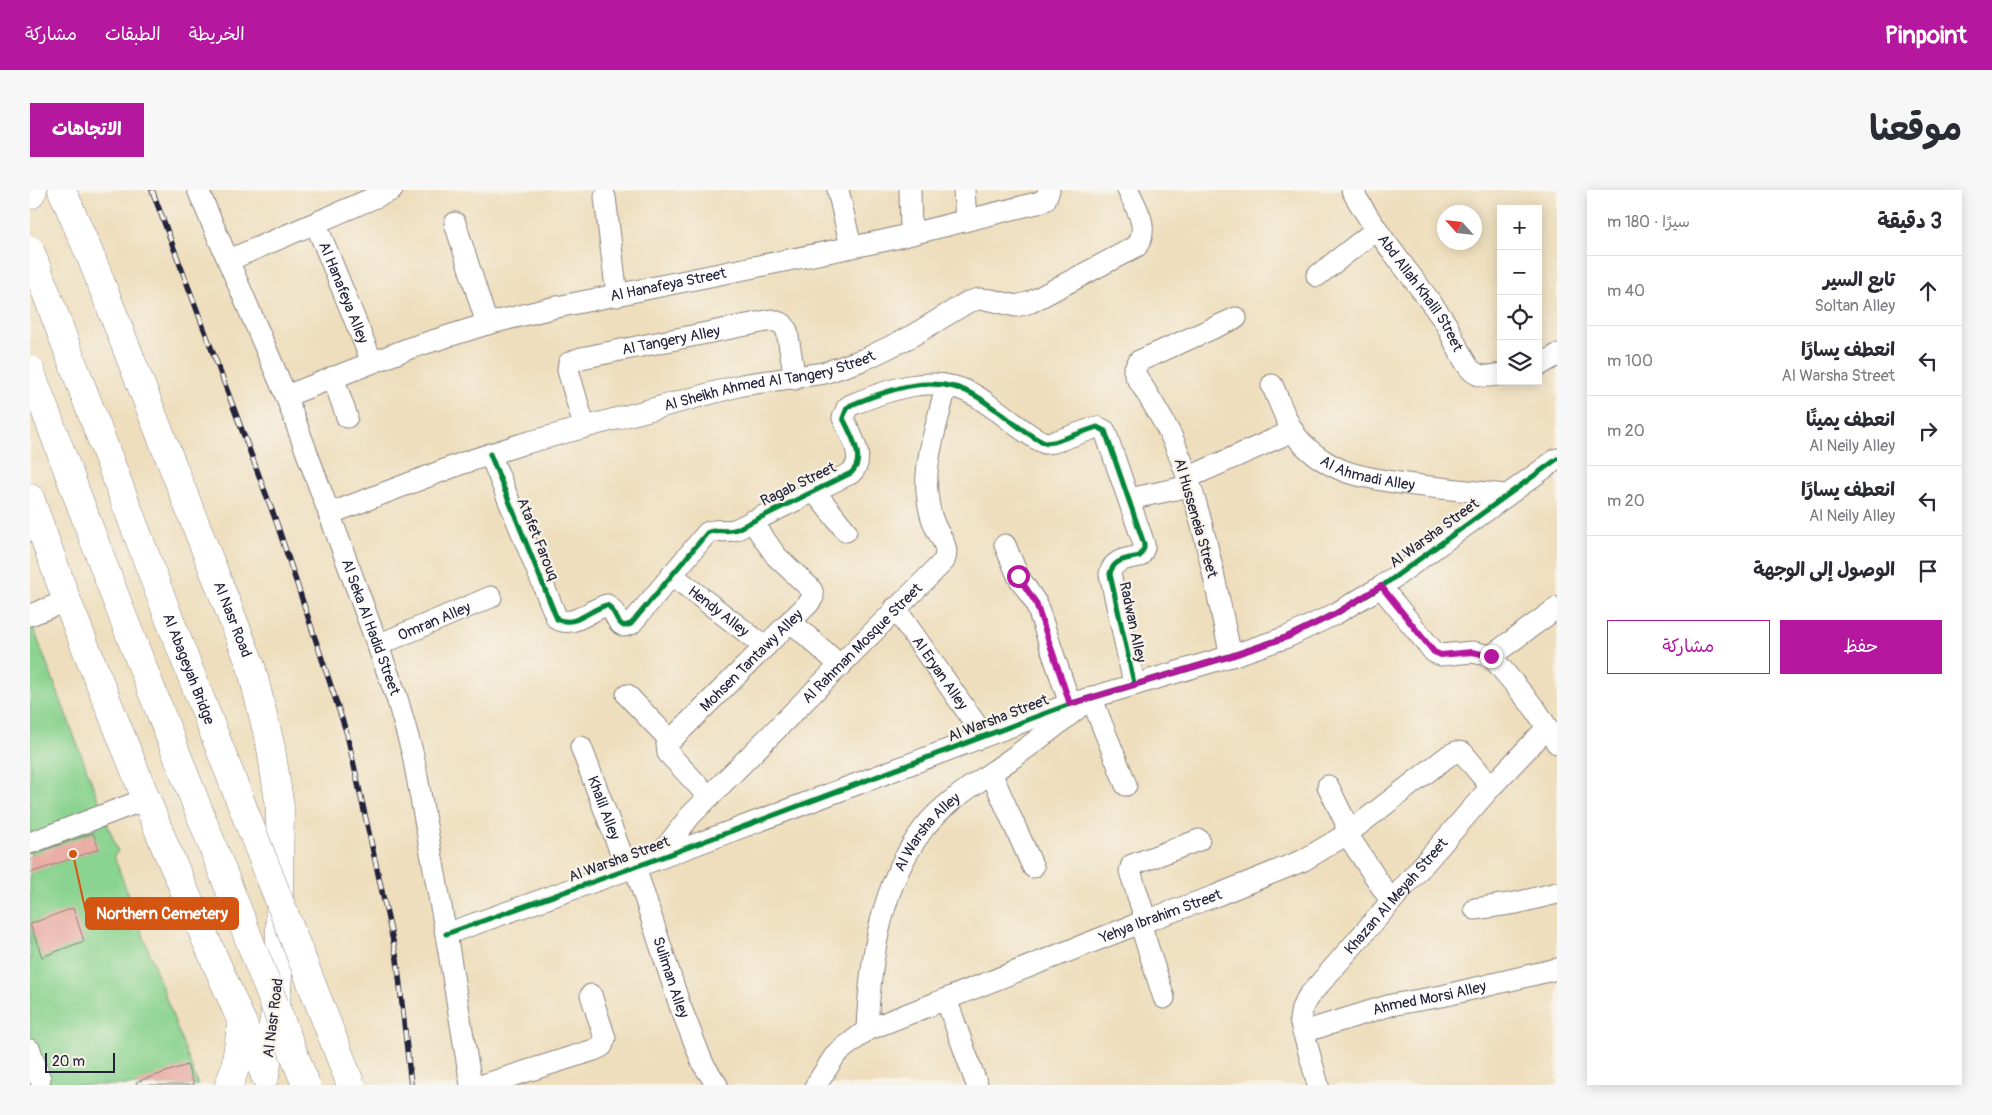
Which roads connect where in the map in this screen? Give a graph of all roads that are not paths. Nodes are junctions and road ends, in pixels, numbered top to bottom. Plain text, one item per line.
1 (33, 190) edge
2 (62, 190) edge
3 (198, 190) edge
4 (392, 190) edge
5 (838, 190) edge
6 (910, 190) edge
7 (964, 190) edge
8 (1049, 190) edge
9 (1128, 190) edge
10 (1352, 190) edge
11 (30, 195) edge
12 (605, 196) dead end
13 (966, 220) junction
14 (316, 224) junction
15 (454, 224) dead end
16 (1378, 229) junction
17 (911, 234) junction
18 (851, 248) junction
19 (30, 250) edge
20 (229, 260) junction
21 (1317, 276) dead end
22 (617, 296) junction
23 (1236, 318) dead end
24 (487, 324) junction
25 (1557, 355) edge
26 (372, 362) junction
27 (1542, 364) edge
28 (30, 370) edge
29 (1497, 374) edge
30 (333, 377) junction
31 (795, 379) junction
32 (1272, 384) dead end
33 (946, 386) junction
34 (286, 396) junction
35 (347, 417) dead end
36 (584, 426) junction
37 (1293, 431) junction
38 (490, 454) junction
39 (1557, 459) edge
40 (1188, 482) junction
41 (814, 491) junction
42 (1506, 495) junction
43 (30, 498) edge
44 (1130, 499) junction
45 (329, 514) junction
46 (752, 521) junction
47 (846, 531) dead end
48 (1005, 545) dead end
49 (672, 575) junction
50 (1381, 586) junction
51 (491, 597) dead end
52 (67, 601) junction
53 (895, 608) junction
54 (1557, 608) edge
55 (30, 615) edge
56 (790, 621) junction
57 (572, 622) joint
58 (378, 646) junction
59 (765, 647) junction
60 (1231, 656) junction
61 (1491, 656) junction
62 (841, 666) junction
63 (1134, 684) junction
64 (627, 695) dead end
65 (1092, 697) junction
66 (1070, 704) junction
67 (1552, 735) edge
68 (984, 736) junction
69 (670, 740) junction
70 (581, 747) dead end
71 (991, 773) junction
72 (1126, 785) dead end
73 (1328, 786) dead end
74 (1491, 787) junction
75 (709, 797) junction
76 (146, 798) junction
77 (1347, 834) junction
78 (1199, 840) dead end
79 (30, 843) edge
80 (657, 859) junction
81 (1033, 867) dead end
82 (631, 868) junction
83 (1557, 893) edge
84 (1392, 901) junction
85 (1475, 909) dead end
86 (1143, 922) junction
87 (446, 934) junction
88 (1557, 969) edge
89 (591, 995) dead end
90 (1164, 998) dead end
91 (946, 999) junction
92 (242, 1021) junction
93 (867, 1030) junction
94 (1303, 1032) junction
95 (30, 1050) edge
96 (40, 1079) dead end
97 (267, 1080) edge
98 (230, 1085) edge
99 (306, 1085) edge
100 (352, 1085) edge
101 (471, 1085) edge
102 (483, 1085) edge
103 (717, 1085) edge
104 (816, 1085) edge
105 (977, 1085) edge
106 (1318, 1085) edge

1 - 11 main road
2 - 97 main road, Al Nasr Road
3 - 20 street, Al Seka Al Hadid Street
4 - 14 street
5 - 18 street
6 - 17 street
7 - 13 street
8 - 13 street, Al Hanafeya Street
9 - 31 street, Al Sheikh Ahmed Al Tangery Street
10 - 16 street, Abd Allah Khalil Street
12 - 22 street
13 - 17 street, Al Hanafeya Street
14 - 20 street
14 - 26 street, Al Hanafeya Alley
15 - 24 street
16 - 21 street
16 - 29 street, Abd Allah Khalil Street
17 - 18 street, Al Hanafeya Street
18 - 22 street, Al Hanafeya Street
19 - 100 main road, Al Abageyah Bridge, bridge
20 - 34 street, Al Seka Al Hadid Street
22 - 24 street, Al Hanafeya Street
23 - 40 street, Al Husseneia Street
24 - 26 street, Al Hanafeya Street
25 - 27 street
26 - 30 street, Al Hanafeya Street
28 - 99 main road, bridge
30 - 34 street, Al Hanafeya Street
30 - 35 street
31 - 36 street, Al Sheikh Ahmed Al Tangery Street
31 - 36 street, Al Tangery Alley
32 - 37 street, Al Ahmadi Alley
33 - 41 street, Ragab Street
33 - 44 street, Ragab Street
33 - 53 street, Al Rahman Mosque Street
34 - 45 street, Al Seka Al Hadid Street
36 - 38 street, Al Sheikh Ahmed Al Tangery Street
37 - 40 street
37 - 42 street, Al Ahmadi Alley
38 - 45 street, Al Sheikh Ahmed Al Tangery Street
38 - 57 street, Atafet Farouq
39 - 42 street, Al Warsha Street
40 - 44 street
40 - 60 street, Al Husseneia Street
41 - 46 street, Ragab Street
41 - 47 street
42 - 50 street, Al Warsha Street
43 - 52 main road, Al Nasr Road
44 - 63 street, Radwan Alley
45 - 58 street, Al Seka Al Hadid Street
46 - 49 street, Ragab Street
46 - 56 street, Mohsen Tantawy Alley
48 - 66 street
49 - 57 street, Ragab Street
49 - 59 street, Hendy Alley
50 - 60 street, Al Warsha Street
50 - 61 street
51 - 58 street, Omran Alley
52 - 55 street
52 - 76 main road, Al Nasr Road
53 - 62 street, Al Rahman Mosque Street
53 - 68 street, Al Eryan Alley
54 - 61 street
56 - 59 street, Mohsen Tantawy Alley
56 - 62 street
58 - 87 street, Al Seka Al Hadid Street
59 - 69 street, Mohsen Tantawy Alley
60 - 63 street, Al Warsha Street
61 - 67 street
62 - 75 street, Al Rahman Mosque Street
63 - 65 street, Al Warsha Street
64 - 69 street
65 - 66 street, Al Warsha Street
65 - 71 street, Al Warsha Alley
65 - 72 street
66 - 68 street, Al Warsha Street
67 - 74 street, Khazan Al Meyah Street
68 - 80 street, Al Warsha Street
69 - 75 street
70 - 82 street, Khalil Alley
71 - 81 street
71 - 93 street, Al Warsha Alley
73 - 77 street
74 - 77 street, Yehya Ibrahim Street
74 - 84 street, Khazan Al Meyah Street
75 - 80 street, Al Rahman Mosque Street
76 - 79 street
76 - 92 main road, Al Nasr Road
77 - 84 street
77 - 86 street, Yehya Ibrahim Street
78 - 86 street
80 - 82 street, Al Warsha Street
82 - 87 street, Al Warsha Street
82 - 103 street, Suliman Alley
83 - 85 street
84 - 94 street, Khazan Al Meyah Street
86 - 90 street
86 - 91 street, Yehya Ibrahim Street
87 - 101 street, Al Seka Al Hadid Street
88 - 94 street, Ahmed Morsi Alley
89 - 102 street
91 - 93 street, Yehya Ibrahim Street
91 - 105 street
92 - 97 main road, Al Nasr Road
92 - 98 main road
93 - 104 street, Yehya Ibrahim Street
94 - 106 street, Khazan Al Meyah Street
95 - 96 street

